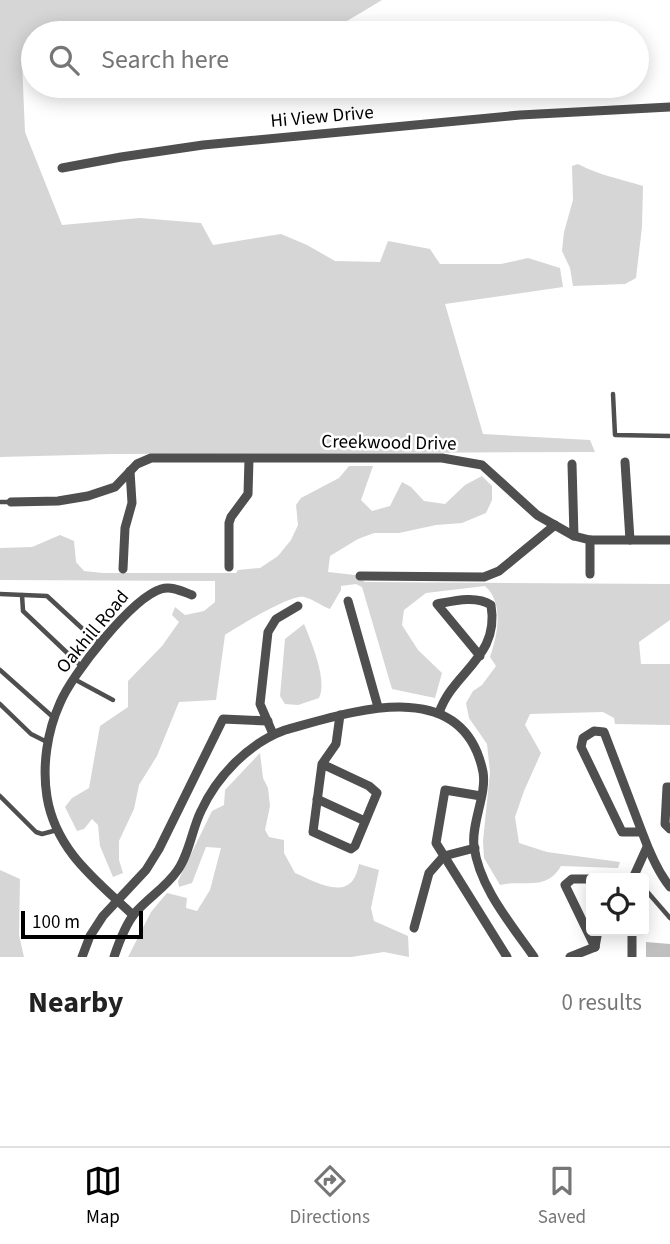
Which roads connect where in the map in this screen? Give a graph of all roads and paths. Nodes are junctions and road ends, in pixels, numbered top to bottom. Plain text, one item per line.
1 (670, 107) edge
2 (62, 169) dead end
3 (613, 394) dead end
4 (670, 436) edge
5 (249, 458) junction
6 (625, 462) dead end
7 (572, 464) dead end
8 (130, 471) junction
9 (0, 502) edge
10 (11, 502) joint
11 (555, 525) junction
12 (574, 536) junction
13 (590, 540) junction
14 (630, 540) junction
15 (670, 540) edge
16 (229, 567) dead end
17 (123, 569) dead end
18 (590, 574) dead end
19 (360, 576) dead end
20 (0, 594) edge
21 (22, 595) junction
22 (191, 595) dead end
23 (348, 600) dead end
24 (298, 606) dead end
25 (100, 645) junction
26 (480, 656) junction
27 (82, 667) junction
28 (0, 670) edge
29 (74, 678) junction
30 (113, 701) dead end
31 (0, 704) edge
32 (378, 707) junction
33 (439, 713) junction
34 (340, 715) junction
35 (55, 718) junction
36 (268, 721) junction
37 (273, 734) junction
38 (48, 742) junction
39 (322, 765) junction
40 (670, 786) edge
41 (0, 796) edge
42 (481, 796) junction
43 (317, 799) junction
44 (365, 821) junction
45 (670, 829) edge
46 (58, 830) junction
47 (642, 832) junction
48 (647, 847) junction
49 (475, 848) junction
50 (444, 856) junction
51 (636, 873) edge
52 (586, 879) edge
53 (670, 887) edge
54 (649, 894) edge
55 (118, 900) junction
56 (134, 915) junction
57 (670, 918) edge
58 (414, 928) dead end
59 (586, 928) edge
60 (590, 936) edge
61 (597, 936) edge
62 (632, 936) edge
63 (595, 947) junction
64 (82, 957) edge
65 (114, 957) edge
66 (507, 957) edge
67 (534, 957) edge
68 (570, 957) edge
69 (632, 957) edge

1 - 2 street, Hi View Drive
3 - 4 lane
5 - 8 street, Creekwood Drive
5 - 11 street, Creekwood Drive
5 - 16 street
6 - 14 street
7 - 12 street
8 - 10 street, Creekwood Drive
8 - 17 street
9 - 10 lane
11 - 12 street, Creekwood Drive
11 - 19 street
12 - 13 street, Creekwood Drive
13 - 14 street, Creekwood Drive
13 - 18 street
14 - 15 street, Creekwood Drive
20 - 21 lane
21 - 25 lane
21 - 27 lane
22 - 25 street, Oakhill Road
23 - 32 street
24 - 36 street
25 - 27 street, Oakhill Road
26 - 26 street
26 - 33 street
27 - 29 street, Oakhill Road
28 - 35 lane
29 - 30 lane
29 - 35 street, Oakhill Road
31 - 38 lane
32 - 33 street
32 - 34 street
33 - 42 street
34 - 37 street
34 - 39 street
35 - 38 street, Oakhill Road
36 - 37 street
36 - 55 street
37 - 56 street
38 - 46 street, Oakhill Road
39 - 43 street
39 - 44 street
40 - 45 street
41 - 46 lane
42 - 49 street
42 - 50 street
43 - 44 street
43 - 44 street
46 - 55 street, Oakhill Road
47 - 47 street
47 - 48 street
48 - 51 street
48 - 53 street
49 - 50 street
49 - 67 street
50 - 58 street
50 - 66 street
52 - 59 street
54 - 57 lane
55 - 56 street, Oakhill Road
55 - 64 street
56 - 65 street
60 - 63 street
61 - 63 street
62 - 69 street
63 - 68 street

